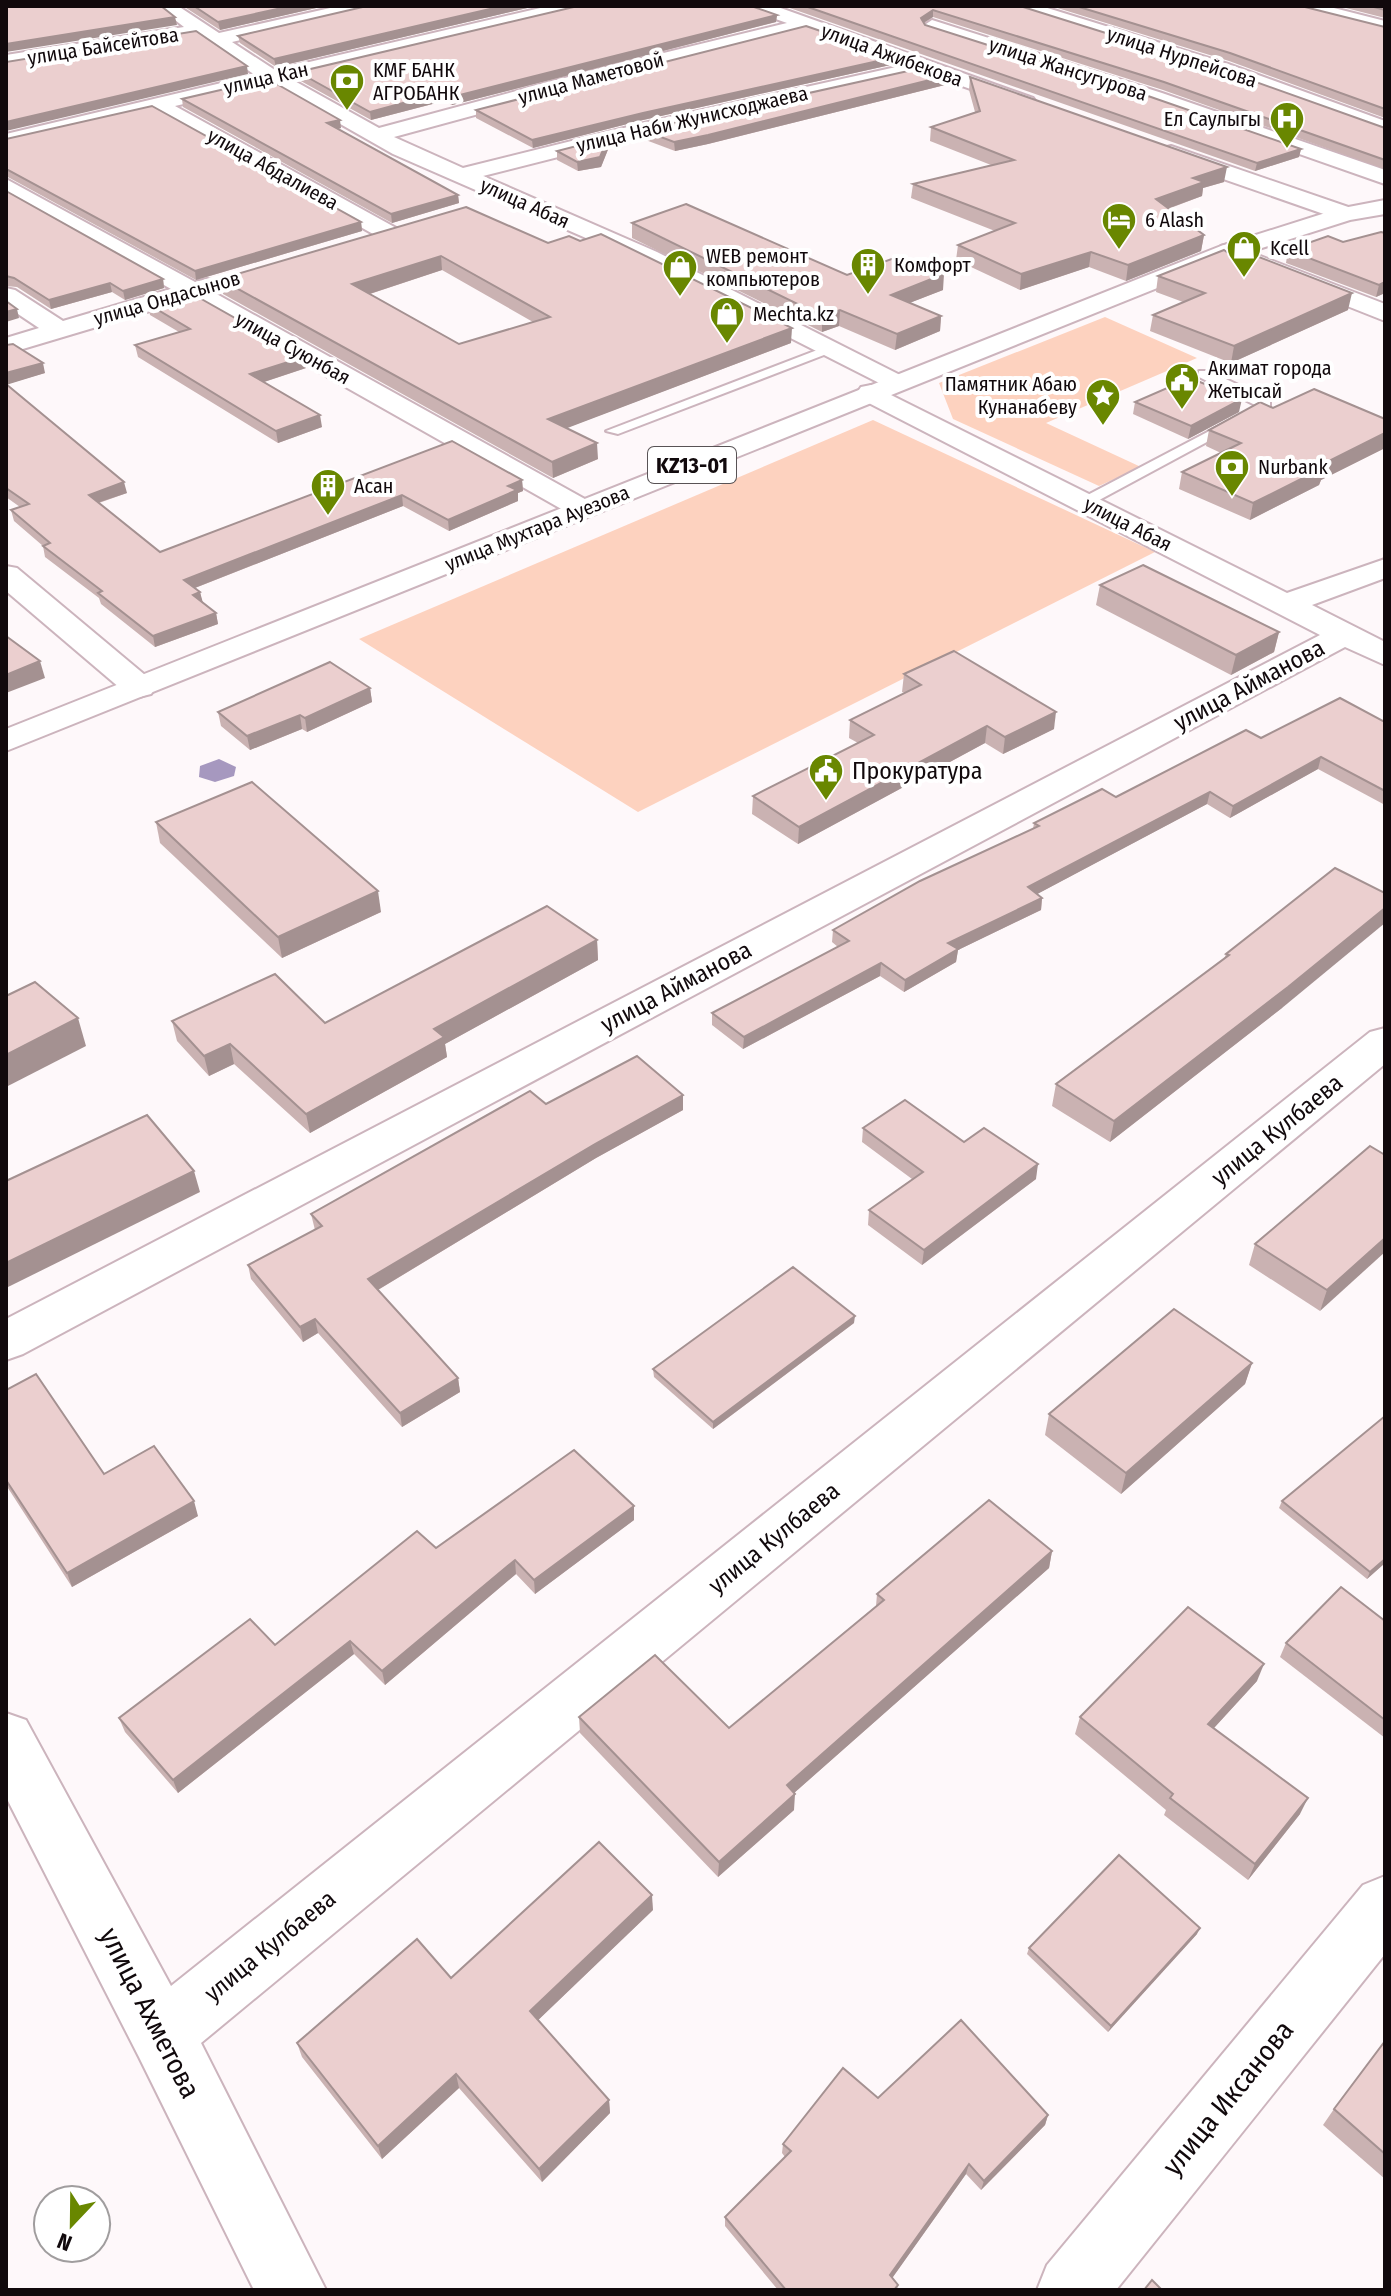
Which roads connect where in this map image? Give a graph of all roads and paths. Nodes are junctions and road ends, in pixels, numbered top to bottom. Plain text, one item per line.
1 (166, 6) edge
2 (363, 6) edge
3 (533, 6) edge
4 (573, 6) edge
5 (757, 6) edge
6 (1022, 6) edge
7 (1305, 6) edge
8 (828, 9) edge
9 (960, 18) edge
10 (798, 22) junction
11 (1385, 27) edge
12 (207, 35) junction
13 (892, 37) edge
14 (865, 45) junction
15 (6, 61) edge
16 (924, 67) junction
17 (267, 74) junction
18 (156, 104) junction
19 (1044, 109) edge
20 (1385, 128) edge
21 (6, 131) edge
22 (376, 135) junction
23 (6, 140) edge
24 (1150, 146) edge
25 (462, 175) junction
26 (1385, 177) edge
27 (6, 186) edge
28 (512, 198) junction
29 (482, 207) dead end
30 (1385, 207) edge
31 (1346, 214) junction
32 (420, 225) edge
33 (390, 234) junction
34 (359, 243) edge
35 (1229, 251) junction
36 (236, 278) edge
37 (190, 291) junction
38 (6, 295) edge
39 (1385, 313) edge
40 (60, 330) junction
41 (6, 346) edge
42 (830, 350) junction
43 (1204, 374) dead end
44 (883, 388) junction
45 (613, 431) dead end
46 (1085, 502) junction
47 (582, 509) junction
48 (1385, 568) edge
49 (6, 575) edge
50 (1287, 604) junction
51 (1346, 634) junction
52 (1385, 655) edge
53 (139, 687) junction
54 (6, 741) edge
55 (1385, 1042) edge
56 (6, 1341) edge
57 (6, 1739) edge
58 (1385, 1906) edge
59 (162, 2034) junction
60 (291, 2290) edge
61 (1072, 2290) edge

1 - 12 street, улица Абая
2 - 12 street, улица Байсейтова
3 - 17 street, улица Кан
4 - 17 street, улица Кан
5 - 10 street, улица Ажибекова
6 - 20 street, улица Нурпейсова
7 - 11 street
8 - 10 street, улица Маметовой
9 - 26 street, улица Жансугурова
10 - 14 street, улица Ажибекова
10 - 22 street, улица Маметовой
12 - 15 street, улица Байсейтова
12 - 17 street, улица Абая
13 - 14 street
14 - 16 street, улица Ажибекова
16 - 19 street, улица Ажибекова
16 - 25 street, улица Наби Жунисходжаева
17 - 18 street, улица Кан
17 - 21 street, улица Кан
17 - 22 street, улица Абая
18 - 23 street, улица Кан
18 - 33 street, улица Абдалиева
22 - 25 street, улица Абая
24 - 31 street
25 - 28 street, улица Абая
27 - 37 street, улица Суюнбая
28 - 29 street
28 - 42 street, улица Абая
30 - 31 street, улица Мухтара Ауезова / KZ13-01
31 - 35 street, улица Мухтара Ауезова / KZ13-01
32 - 33 street
33 - 34 street
35 - 39 street
35 - 44 street, улица Мухтара Ауезова / KZ13-01
36 - 37 street, улица Ондасынов
37 - 40 street, улица Ондасынов
37 - 47 street, улица Суюнбая
38 - 40 street
40 - 41 street, улица Ондасынов
42 - 44 street, улица Абая
42 - 45 lane
43 - 46 lane
44 - 46 street, улица Абая
44 - 47 street, улица Мухтара Ауезова / KZ13-01
46 - 50 street, улица Абая
47 - 53 street, улица Мухтара Ауезова / KZ13-01
48 - 50 street
49 - 53 street
50 - 51 street, улица Абая
51 - 52 street, улица Абая
51 - 56 street, улица Айманова
53 - 54 street, улица Мухтара Ауезова / KZ13-01
55 - 59 street, улица Кулбаева
57 - 59 street, улица Ахметова
58 - 61 street, улица Иксанова
59 - 60 street, улица Ахметова

